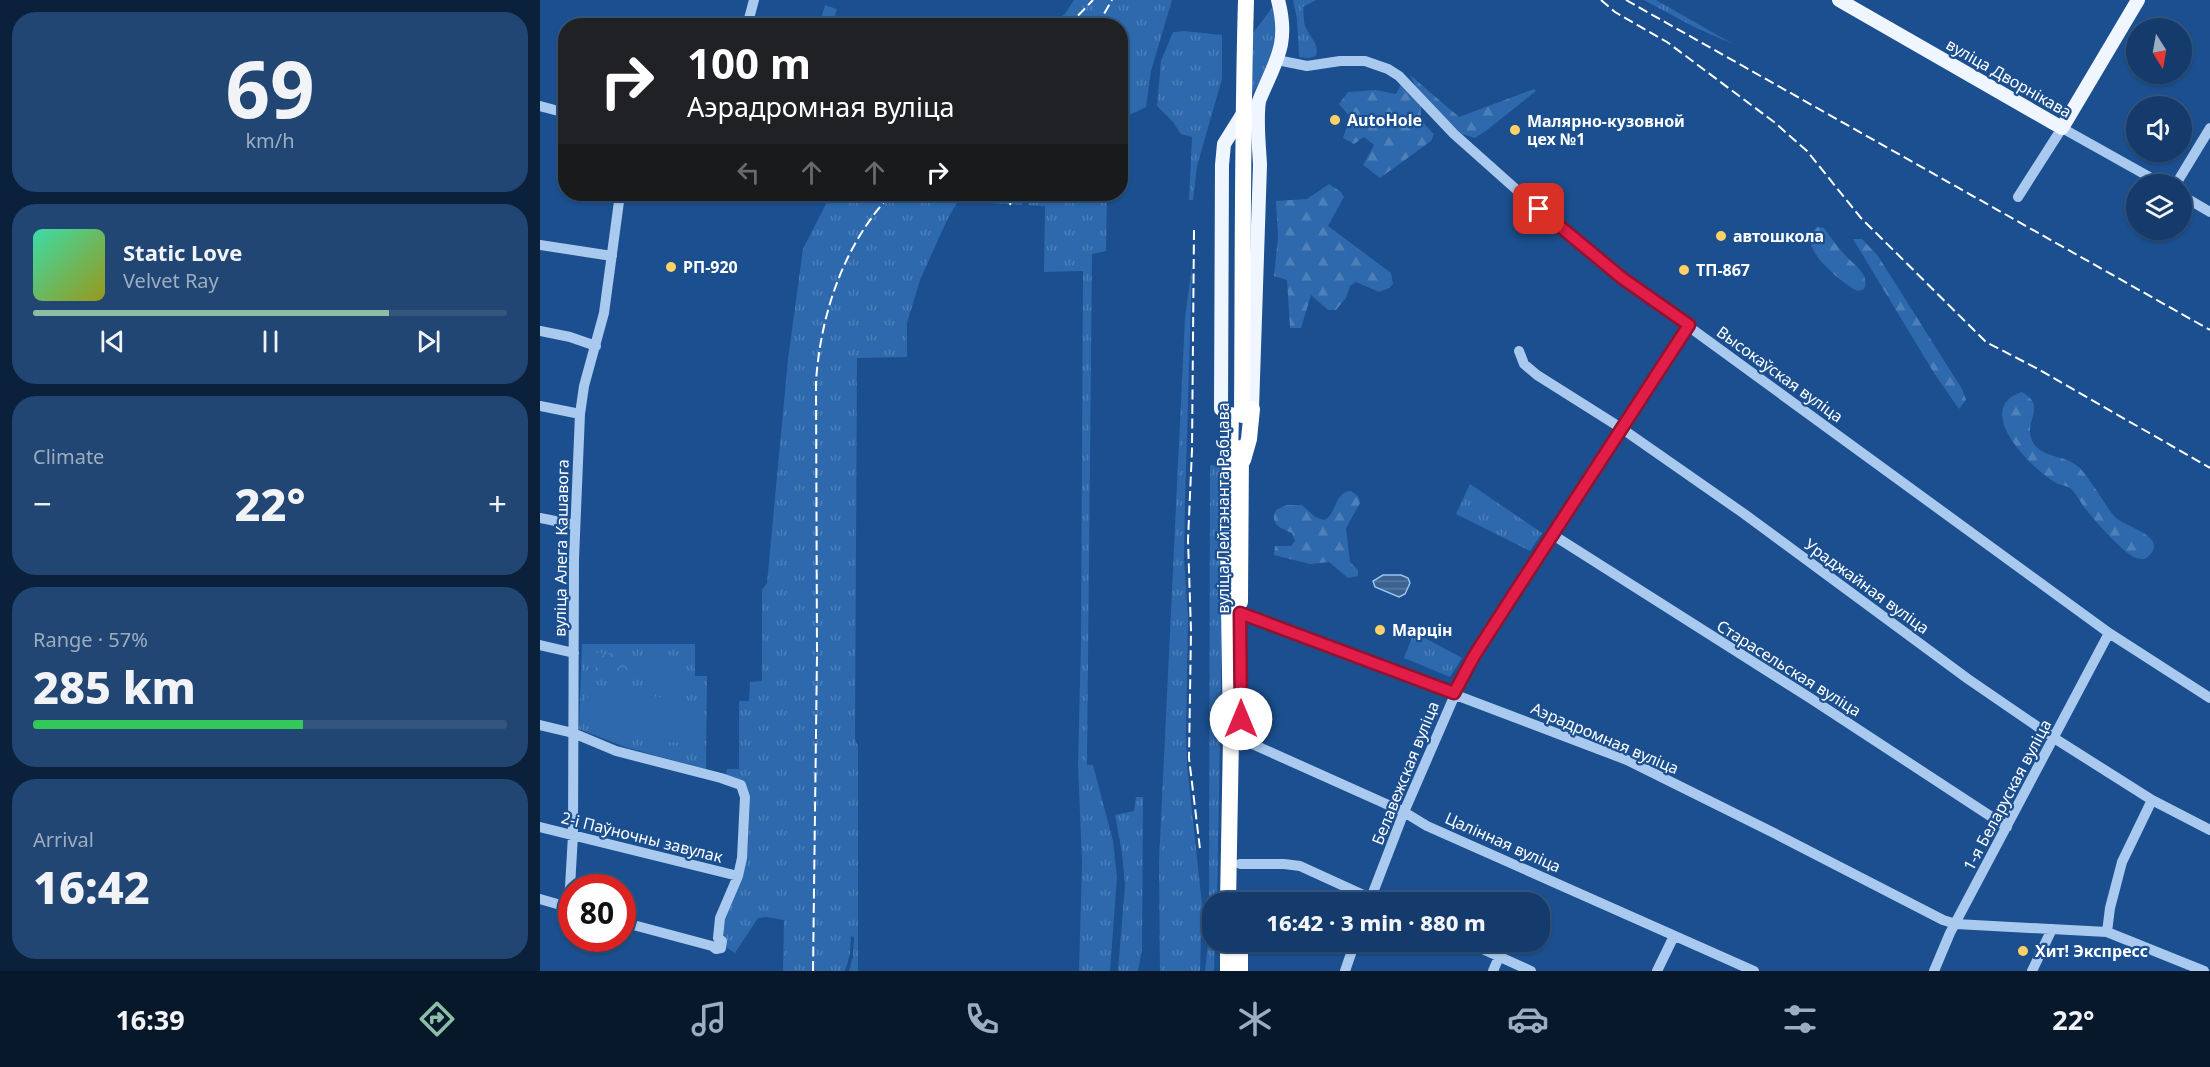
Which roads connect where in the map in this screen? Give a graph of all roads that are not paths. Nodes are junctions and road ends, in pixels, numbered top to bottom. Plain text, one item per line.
1 (754, 0) edge
2 (1235, 0) edge
3 (1246, 0) edge
4 (1278, 0) edge
5 (1839, 0) edge
6 (2138, 0) edge
7 (1861, 5) edge
8 (749, 18) edge
9 (1277, 60) junction
10 (540, 106) edge
11 (558, 111) edge
12 (2062, 128) junction
13 (2210, 128) edge
14 (1222, 165) junction
15 (1260, 165) junction
16 (2144, 174) edge
17 (2182, 174) edge
18 (2018, 197) dead end
19 (619, 201) edge
20 (2192, 201) edge
21 (1222, 208) junction
22 (1257, 211) junction
23 (2210, 212) edge
24 (540, 245) edge
25 (612, 256) junction
26 (1689, 325) junction
27 (540, 331) edge
28 (596, 346) junction
29 (1519, 351) dead end
30 (540, 406) edge
31 (1237, 412) junction
32 (580, 414) junction
33 (1621, 428) junction
34 (540, 518) edge
35 (575, 525) junction
36 (1553, 536) junction
37 (1235, 611) junction
38 (2109, 633) junction
39 (540, 645) edge
40 (574, 653) junction
41 (1454, 693) junction
42 (2210, 698) edge
43 (540, 725) edge
44 (573, 733) junction
45 (2054, 738) junction
46 (1241, 740) junction
47 (2152, 800) junction
48 (1404, 812) junction
49 (540, 827) edge
50 (2007, 827) junction
51 (2210, 830) edge
52 (573, 835) junction
53 (1240, 864) junction
54 (571, 874) edge
55 (738, 876) junction
56 (1228, 892) edge
57 (1240, 892) edge
58 (1355, 892) edge
59 (1377, 892) edge
60 (540, 899) edge
61 (558, 904) edge
62 (1956, 924) junction
63 (636, 925) edge
64 (2052, 929) junction
65 (2107, 932) junction
66 (1674, 936) junction
67 (1228, 952) edge
68 (1240, 952) edge
69 (1352, 952) edge
70 (1488, 952) edge
71 (1499, 957) junction
72 (1228, 971) edge
73 (1240, 971) edge
74 (1345, 971) edge
75 (1493, 971) edge
76 (1531, 971) edge
77 (1657, 971) edge
78 (1754, 971) edge
79 (1934, 971) edge
80 (2032, 971) edge
81 (2204, 971) edge

1 - 8 street
2 - 31 highway, вуліца Лейтэнанта Рабцава
3 - 31 highway, вуліца Лейтэнанта Рабцава, bridge
4 - 9 main road
5 - 7 main road, вуліца Дворнікава
6 - 12 main road
7 - 12 main road, вуліца Дворнікава
9 - 14 main road, вуліца Лейтэнанта Рабцава
9 - 15 main road, вуліца Лейтэнанта Рабцава
9 - 26 street, Высокаўская вуліца
10 - 11 street
12 - 16 street, вуліца Дворнікава
12 - 18 street
13 - 17 street
14 - 15 main road
14 - 21 main road, вуліца Лейтэнанта Рабцава
15 - 22 main road, вуліца Лейтэнанта Рабцава
19 - 25 street, вуліца Алега Кашавога
20 - 23 street
21 - 22 main road
21 - 31 main road, вуліца Лейтэнанта Рабцава
22 - 31 main road, вуліца Лейтэнанта Рабцава
24 - 25 street
25 - 28 street, вуліца Алега Кашавога
26 - 33 street, Белавежская вуліца
26 - 38 street, Высокаўская вуліца
27 - 28 street
28 - 32 street, вуліца Алега Кашавога
29 - 33 street, Ураджайная вуліца
30 - 32 street
31 - 37 highway, вуліца Лейтэнанта Рабцава
31 - 37 highway, вуліца Лейтэнанта Рабцава
32 - 35 street, вуліца Алега Кашавога
33 - 36 street, Белавежская вуліца
33 - 45 street, Ураджайная вуліца
34 - 35 street
35 - 40 street, вуліца Алега Кашавога
36 - 41 street, Белавежская вуліца
36 - 50 street, Старасельская вуліца
37 - 41 street, Аэрадромная вуліца
37 - 46 highway, вуліца Лейтэнанта Рабцава
37 - 56 highway, вуліца Лейтэнанта Рабцава
38 - 42 street, Высокаўская вуліца
38 - 45 street, 1-я Беларуская вуліца
39 - 40 street
40 - 44 street, вуліца Алега Кашавога
41 - 48 street, Белавежская вуліца
41 - 62 street, Аэрадромная вуліца
43 - 44 street
44 - 52 street, вуліца Алега Кашавога
44 - 55 street
45 - 47 street, Ураджайная вуліца
45 - 50 street, 1-я Беларуская вуліца
46 - 48 street, Цалінная вуліца
46 - 53 highway, вуліца Лейтэнанта Рабцава
47 - 51 street, Ураджайная вуліца
47 - 65 street
48 - 59 street, Белавежская вуліца
48 - 66 street, Цалінная вуліца
49 - 52 street, 2-і Паўночны завулак
50 - 62 street, 1-я Беларуская вуліца
52 - 54 street, вуліца Алега Кашавога
52 - 55 street, 2-і Паўночны завулак
53 - 57 highway, вуліца Лейтэнанта Рабцава
53 - 58 street
55 - 63 street
60 - 61 street
62 - 64 street, Аэрадромная вуліца
62 - 79 street, 1-я Беларуская вуліца
64 - 65 street, Аэрадромная вуліца
64 - 80 street
65 - 81 street, Аэрадромная вуліца
66 - 77 street
66 - 78 street, Цалінная вуліца
67 - 72 highway
68 - 73 highway
69 - 74 street
70 - 71 street
71 - 75 street
71 - 76 street

